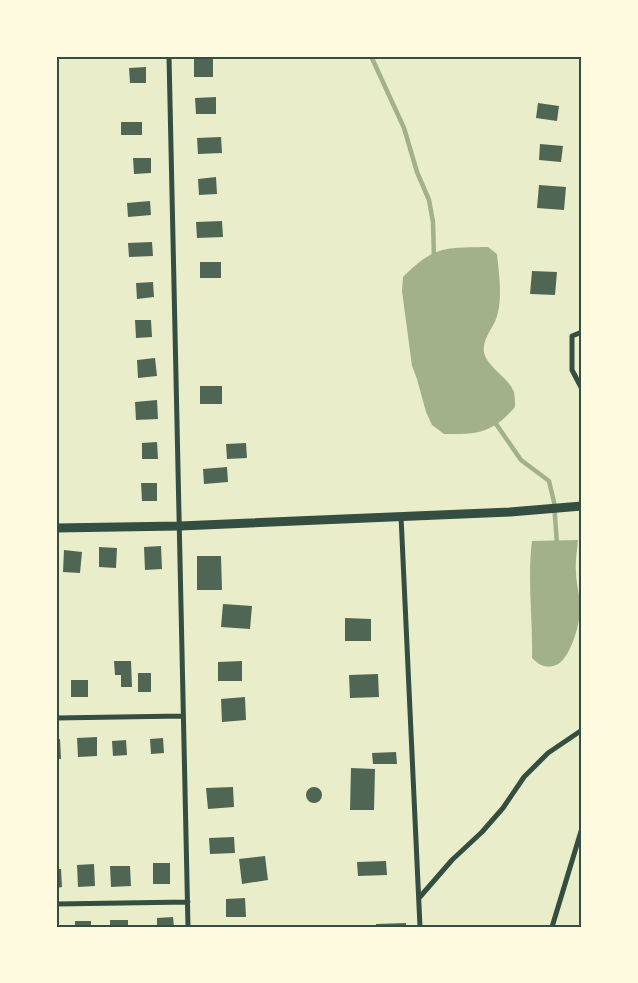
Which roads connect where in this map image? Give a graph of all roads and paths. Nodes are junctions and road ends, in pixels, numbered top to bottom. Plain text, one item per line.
1 (169, 56) edge
2 (582, 332) edge
3 (582, 389) edge
4 (582, 506) edge
5 (400, 516) junction
6 (180, 526) junction
7 (56, 528) edge
8 (182, 716) junction
9 (56, 718) edge
10 (582, 730) edge
11 (582, 828) edge
12 (418, 898) junction
13 (188, 902) junction
14 (56, 904) edge
15 (188, 927) edge
16 (420, 927) edge
17 (552, 927) edge

1 - 6 street
2 - 3 street
4 - 5 street
5 - 6 street
5 - 12 street
6 - 7 street
6 - 8 street
8 - 9 street
8 - 13 street
10 - 12 street
11 - 17 street
12 - 16 street
13 - 14 street
13 - 15 street

